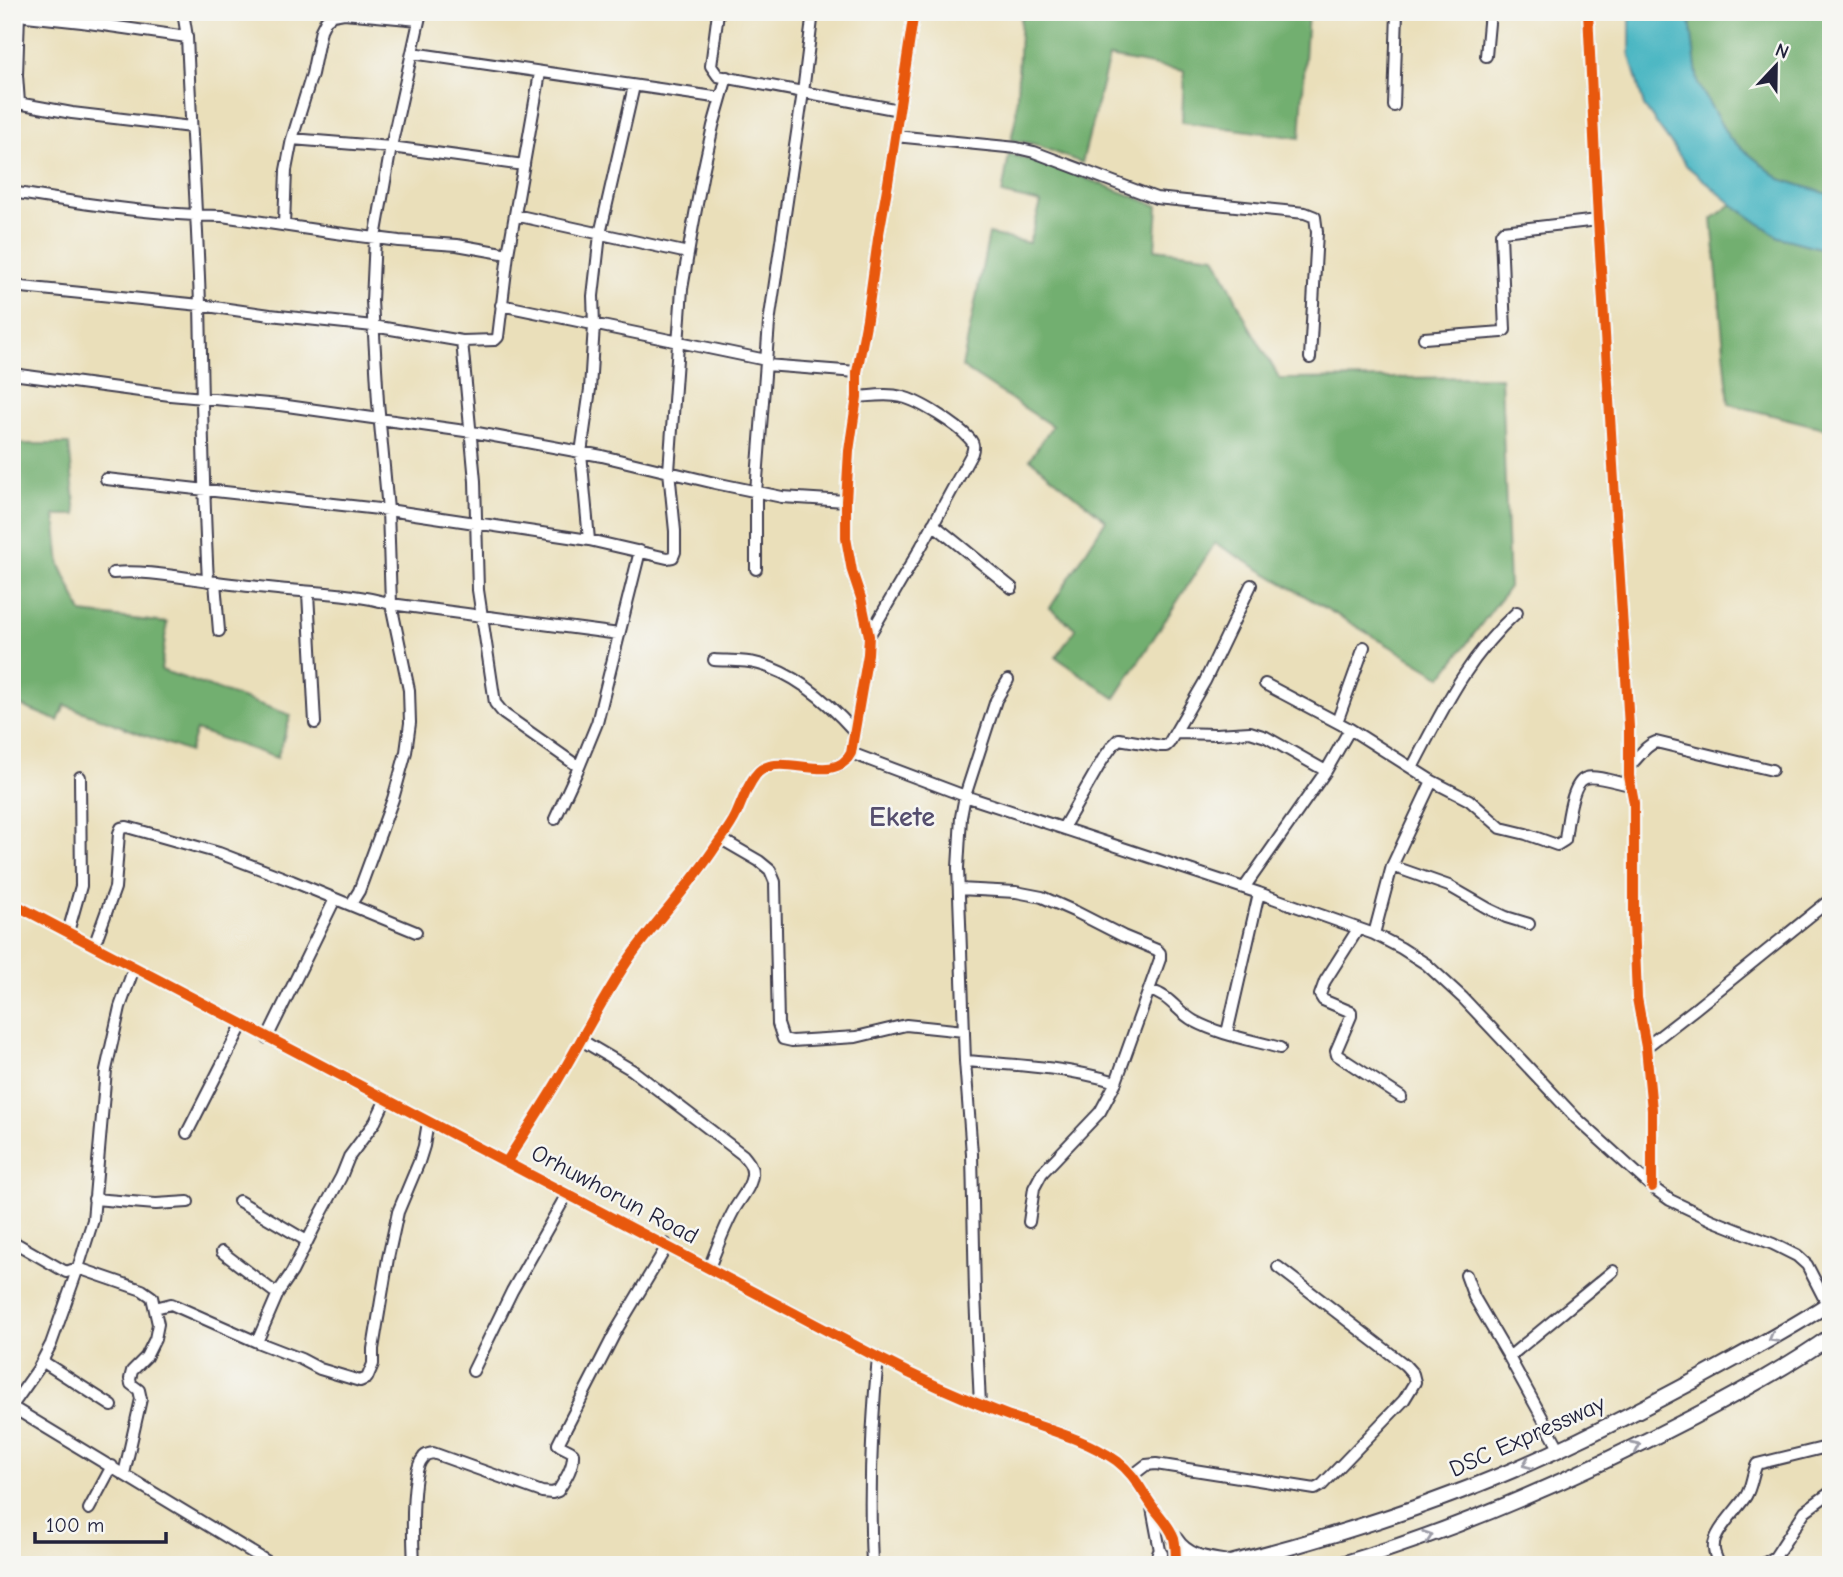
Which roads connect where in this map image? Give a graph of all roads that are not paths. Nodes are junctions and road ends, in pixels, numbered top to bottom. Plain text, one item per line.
1 (183, 12) edge
2 (718, 12) edge
3 (813, 12) edge
4 (914, 12) edge
5 (1397, 12) edge
6 (1490, 12) edge
7 (1588, 12) edge
8 (18, 13) edge
9 (420, 16) edge
10 (187, 37) junction
11 (412, 53) junction
12 (1486, 56) dead end
13 (540, 73) junction
14 (727, 77) junction
15 (634, 86) junction
16 (803, 92) junction
17 (721, 98) junction
18 (16, 102) edge
19 (1394, 106) dead end
20 (899, 110) junction
21 (191, 127) junction
22 (895, 135) junction
23 (292, 139) junction
24 (391, 147) junction
25 (524, 165) junction
26 (12, 192) edge
27 (515, 215) junction
28 (196, 216) junction
29 (1598, 220) junction
30 (284, 225) junction
31 (600, 234) junction
32 (375, 238) junction
33 (688, 253) junction
34 (508, 254) junction
35 (12, 286) edge
36 (200, 305) junction
37 (501, 305) junction
38 (594, 325) junction
39 (373, 326) junction
40 (1424, 338) dead end
41 (463, 341) junction
42 (680, 342) junction
43 (1310, 358) dead end
44 (766, 363) junction
45 (858, 372) junction
46 (12, 374) edge
47 (201, 397) junction
48 (857, 397) junction
49 (379, 419) junction
50 (472, 432) junction
51 (581, 453) junction
52 (669, 471) junction
53 (106, 479) dead end
54 (203, 488) junction
55 (756, 492) junction
56 (846, 501) junction
57 (388, 510) junction
58 (475, 523) junction
59 (933, 524) junction
60 (589, 540) junction
61 (640, 551) junction
62 (756, 569) dead end
63 (113, 573) dead end
64 (211, 581) junction
65 (1251, 585) dead end
66 (1012, 588) dead end
67 (308, 593) junction
68 (391, 604) junction
69 (1517, 612) dead end
70 (482, 617) junction
71 (219, 631) dead end
72 (619, 634) junction
73 (869, 636) junction
74 (1364, 647) dead end
75 (715, 660) dead end
76 (1008, 680) dead end
77 (1265, 684) dead end
78 (1337, 722) junction
79 (314, 723) dead end
80 (1350, 729) junction
81 (854, 731) junction
82 (1176, 733) junction
83 (851, 753) junction
84 (1629, 766) junction
85 (579, 767) junction
86 (1412, 768) junction
87 (1772, 770) dead end
88 (1326, 771) junction
89 (80, 777) dead end
90 (1432, 781) junction
91 (1630, 785) junction
92 (965, 796) junction
93 (555, 819) dead end
94 (1063, 828) junction
95 (721, 839) junction
96 (1392, 866) junction
97 (1244, 888) junction
98 (959, 889) junction
99 (1259, 893) junction
100 (335, 899) junction
101 (1831, 899) edge
102 (12, 903) edge
103 (351, 905) junction
104 (1529, 924) dead end
105 (1358, 929) junction
106 (68, 932) junction
107 (416, 932) dead end
108 (1374, 934) junction
109 (94, 946) junction
110 (134, 968) junction
111 (1149, 990) junction
112 (242, 1025) junction
113 (964, 1031) junction
114 (1227, 1033) junction
115 (267, 1038) junction
116 (581, 1040) junction
117 (1646, 1047) junction
118 (1280, 1048) dead end
119 (965, 1061) junction
120 (1116, 1082) junction
121 (1401, 1097) dead end
122 (386, 1099) junction
123 (428, 1122) junction
124 (187, 1133) dead end
125 (507, 1161) junction
126 (1652, 1187) junction
127 (567, 1194) junction
128 (94, 1199) junction
129 (239, 1201) dead end
130 (188, 1202) dead end
131 (1029, 1222) dead end
132 (12, 1241) edge
133 (307, 1241) junction
134 (666, 1244) junction
135 (222, 1252) dead end
136 (1278, 1267) dead end
137 (78, 1268) junction
138 (709, 1268) junction
139 (1613, 1270) dead end
140 (1466, 1275) dead end
141 (279, 1291) junction
142 (1830, 1304) edge
143 (155, 1308) junction
144 (1831, 1336) edge
145 (257, 1342) junction
146 (1831, 1342) edge
147 (1811, 1350) junction
148 (878, 1357) junction
149 (1509, 1357) junction
150 (42, 1361) junction
151 (473, 1371) dead end
152 (981, 1405) junction
153 (12, 1406) edge
154 (112, 1406) dead end
155 (1831, 1446) edge
156 (1560, 1450) junction
157 (112, 1466) junction
158 (124, 1474) junction
159 (1133, 1475) junction
160 (1831, 1492) edge
161 (1152, 1506) junction
162 (89, 1510) dead end
163 (1174, 1539) junction
164 (1160, 1561) edge
165 (1225, 1564) edge
166 (273, 1565) edge
167 (414, 1565) edge
168 (872, 1565) edge
169 (1176, 1565) edge
170 (1339, 1565) edge
171 (1719, 1565) edge
172 (1762, 1565) edge

1 - 10 street
2 - 14 street
3 - 16 street
4 - 20 street
5 - 19 street
6 - 12 street
7 - 29 street
8 - 10 street
8 - 18 street
9 - 11 street
9 - 23 street
10 - 21 street
11 - 13 street
11 - 24 street
13 - 15 street
13 - 25 street
14 - 16 street
14 - 17 street
15 - 17 street
15 - 31 street
16 - 20 street
16 - 44 street
17 - 33 street
18 - 21 street
20 - 22 street
21 - 28 street
22 - 43 street
22 - 45 street
23 - 24 street
23 - 30 street
24 - 25 street
24 - 32 street
25 - 27 street
26 - 28 street
27 - 31 street
27 - 34 street
28 - 30 street
28 - 36 street
29 - 40 street
29 - 84 street
30 - 32 street
31 - 33 street
31 - 38 street
32 - 34 street
32 - 39 street
33 - 42 street
34 - 37 street
35 - 36 street
36 - 39 street
36 - 47 street
37 - 38 street
37 - 41 street
38 - 42 street
38 - 51 street
39 - 41 street
39 - 49 street
41 - 50 street
42 - 44 street
42 - 52 street
44 - 45 street
44 - 55 street
45 - 48 street
46 - 47 street
47 - 49 street
47 - 54 street
48 - 56 street
48 - 59 street
49 - 50 street
49 - 57 street
50 - 51 street
50 - 58 street
51 - 52 street
51 - 60 street
52 - 55 street
52 - 61 street
53 - 54 street
54 - 57 street
54 - 64 street
55 - 56 street
55 - 62 street
56 - 73 street
57 - 58 street
57 - 68 street
58 - 60 street
58 - 70 street
59 - 66 street
59 - 73 street
60 - 61 street
61 - 72 street
63 - 64 street
64 - 67 street
64 - 71 street
65 - 82 street
67 - 68 street
67 - 79 street
68 - 70 street
68 - 103 street
69 - 86 street
70 - 72 street
70 - 85 street
72 - 85 street
73 - 81 street
74 - 78 street
75 - 81 street
76 - 92 street
77 - 78 street
78 - 80 street
80 - 86 street
80 - 88 street
81 - 83 street
82 - 88 street
82 - 94 street
83 - 92 street
83 - 95 street
84 - 87 street
84 - 91 street
85 - 93 street
86 - 90 street
88 - 97 street
89 - 106 street
90 - 91 street
90 - 96 street
91 - 117 street
92 - 94 street
92 - 98 street
94 - 97 street
95 - 113 street
95 - 116 street
96 - 104 street
96 - 108 street
97 - 99 street
98 - 111 street
98 - 113 street
99 - 105 street
99 - 114 street
100 - 103 street
100 - 109 street
100 - 115 street
101 - 117 street
102 - 106 street, Orhuwhorun Road
103 - 107 street
105 - 108 street
105 - 121 street
106 - 109 street, Orhuwhorun Road
108 - 126 street
109 - 110 street, Orhuwhorun Road
110 - 112 street, Orhuwhorun Road
110 - 128 street
111 - 114 street
111 - 120 street
112 - 115 street, Orhuwhorun Road
112 - 124 street
113 - 119 street
114 - 118 street
115 - 122 street, Orhuwhorun Road
116 - 125 street
116 - 138 street
117 - 126 street
119 - 120 street
119 - 152 street
120 - 131 street
122 - 123 street, Orhuwhorun Road
122 - 133 street
123 - 125 street, Orhuwhorun Road
123 - 145 street
125 - 127 street, Orhuwhorun Road
126 - 142 street
127 - 134 street, Orhuwhorun Road
127 - 151 street
128 - 130 street
128 - 137 street
129 - 133 street
132 - 137 street
133 - 141 street
134 - 138 street, Orhuwhorun Road
134 - 167 street
135 - 141 street
136 - 159 street
137 - 143 street
137 - 150 street
138 - 148 street, Orhuwhorun Road
139 - 149 street
140 - 149 street
141 - 145 street
142 -> 156 main road, DSC Expressway
143 - 145 street
143 - 158 street
144 - 147 main road
146 - 147 main road
170 -> 147 main road
148 - 152 street, Orhuwhorun Road
148 - 168 street
149 - 156 street
150 - 153 street
150 - 154 street
152 - 159 street, Orhuwhorun Road
153 - 157 street
155 - 171 street
156 -> 165 main road, DSC Expressway
157 - 158 street
157 - 162 street
158 - 166 street
159 - 161 street, Orhuwhorun Road
160 - 172 street
161 - 163 street, Orhuwhorun Road
161 - 164 street
163 - 165 main road
163 - 169 street

